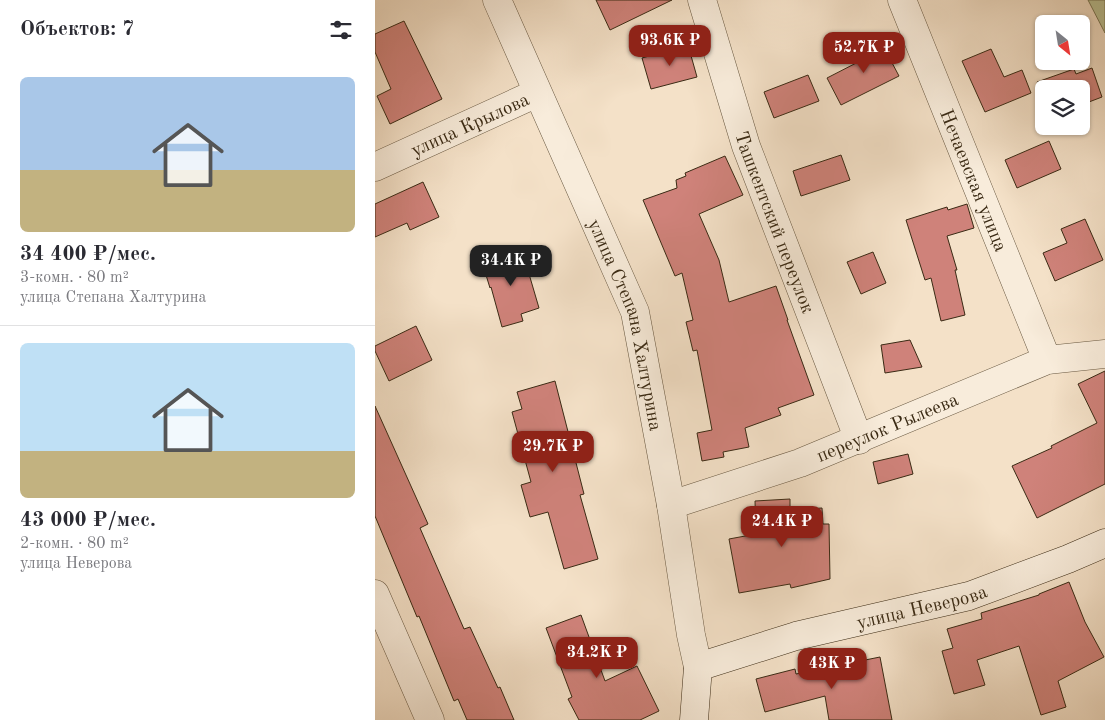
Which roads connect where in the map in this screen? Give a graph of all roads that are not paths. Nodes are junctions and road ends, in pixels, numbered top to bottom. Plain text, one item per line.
1 (497, 0) edge
2 (702, 0) edge
3 (903, 0) edge
4 (537, 93) junction
5 (375, 167) edge
6 (1105, 354) edge
7 (1047, 360) junction
8 (859, 440) junction
9 (671, 505) junction
10 (1105, 543) edge
11 (375, 594) edge
12 (698, 667) junction
13 (430, 720) edge
14 (694, 720) edge

1 - 4 street, улица Степана Халтурина
2 - 8 street, Ташкентский переулок
3 - 7 street, Нечаевская улица
4 - 5 street, улица Крылова
4 - 9 street, улица Степана Халтурина
6 - 7 street, переулок Рылеева
7 - 8 street, переулок Рылеева
8 - 9 street, переулок Рылеева
9 - 12 street, улица Степана Халтурина
10 - 12 street, улица Неверова
11 - 13 street
12 - 14 street

